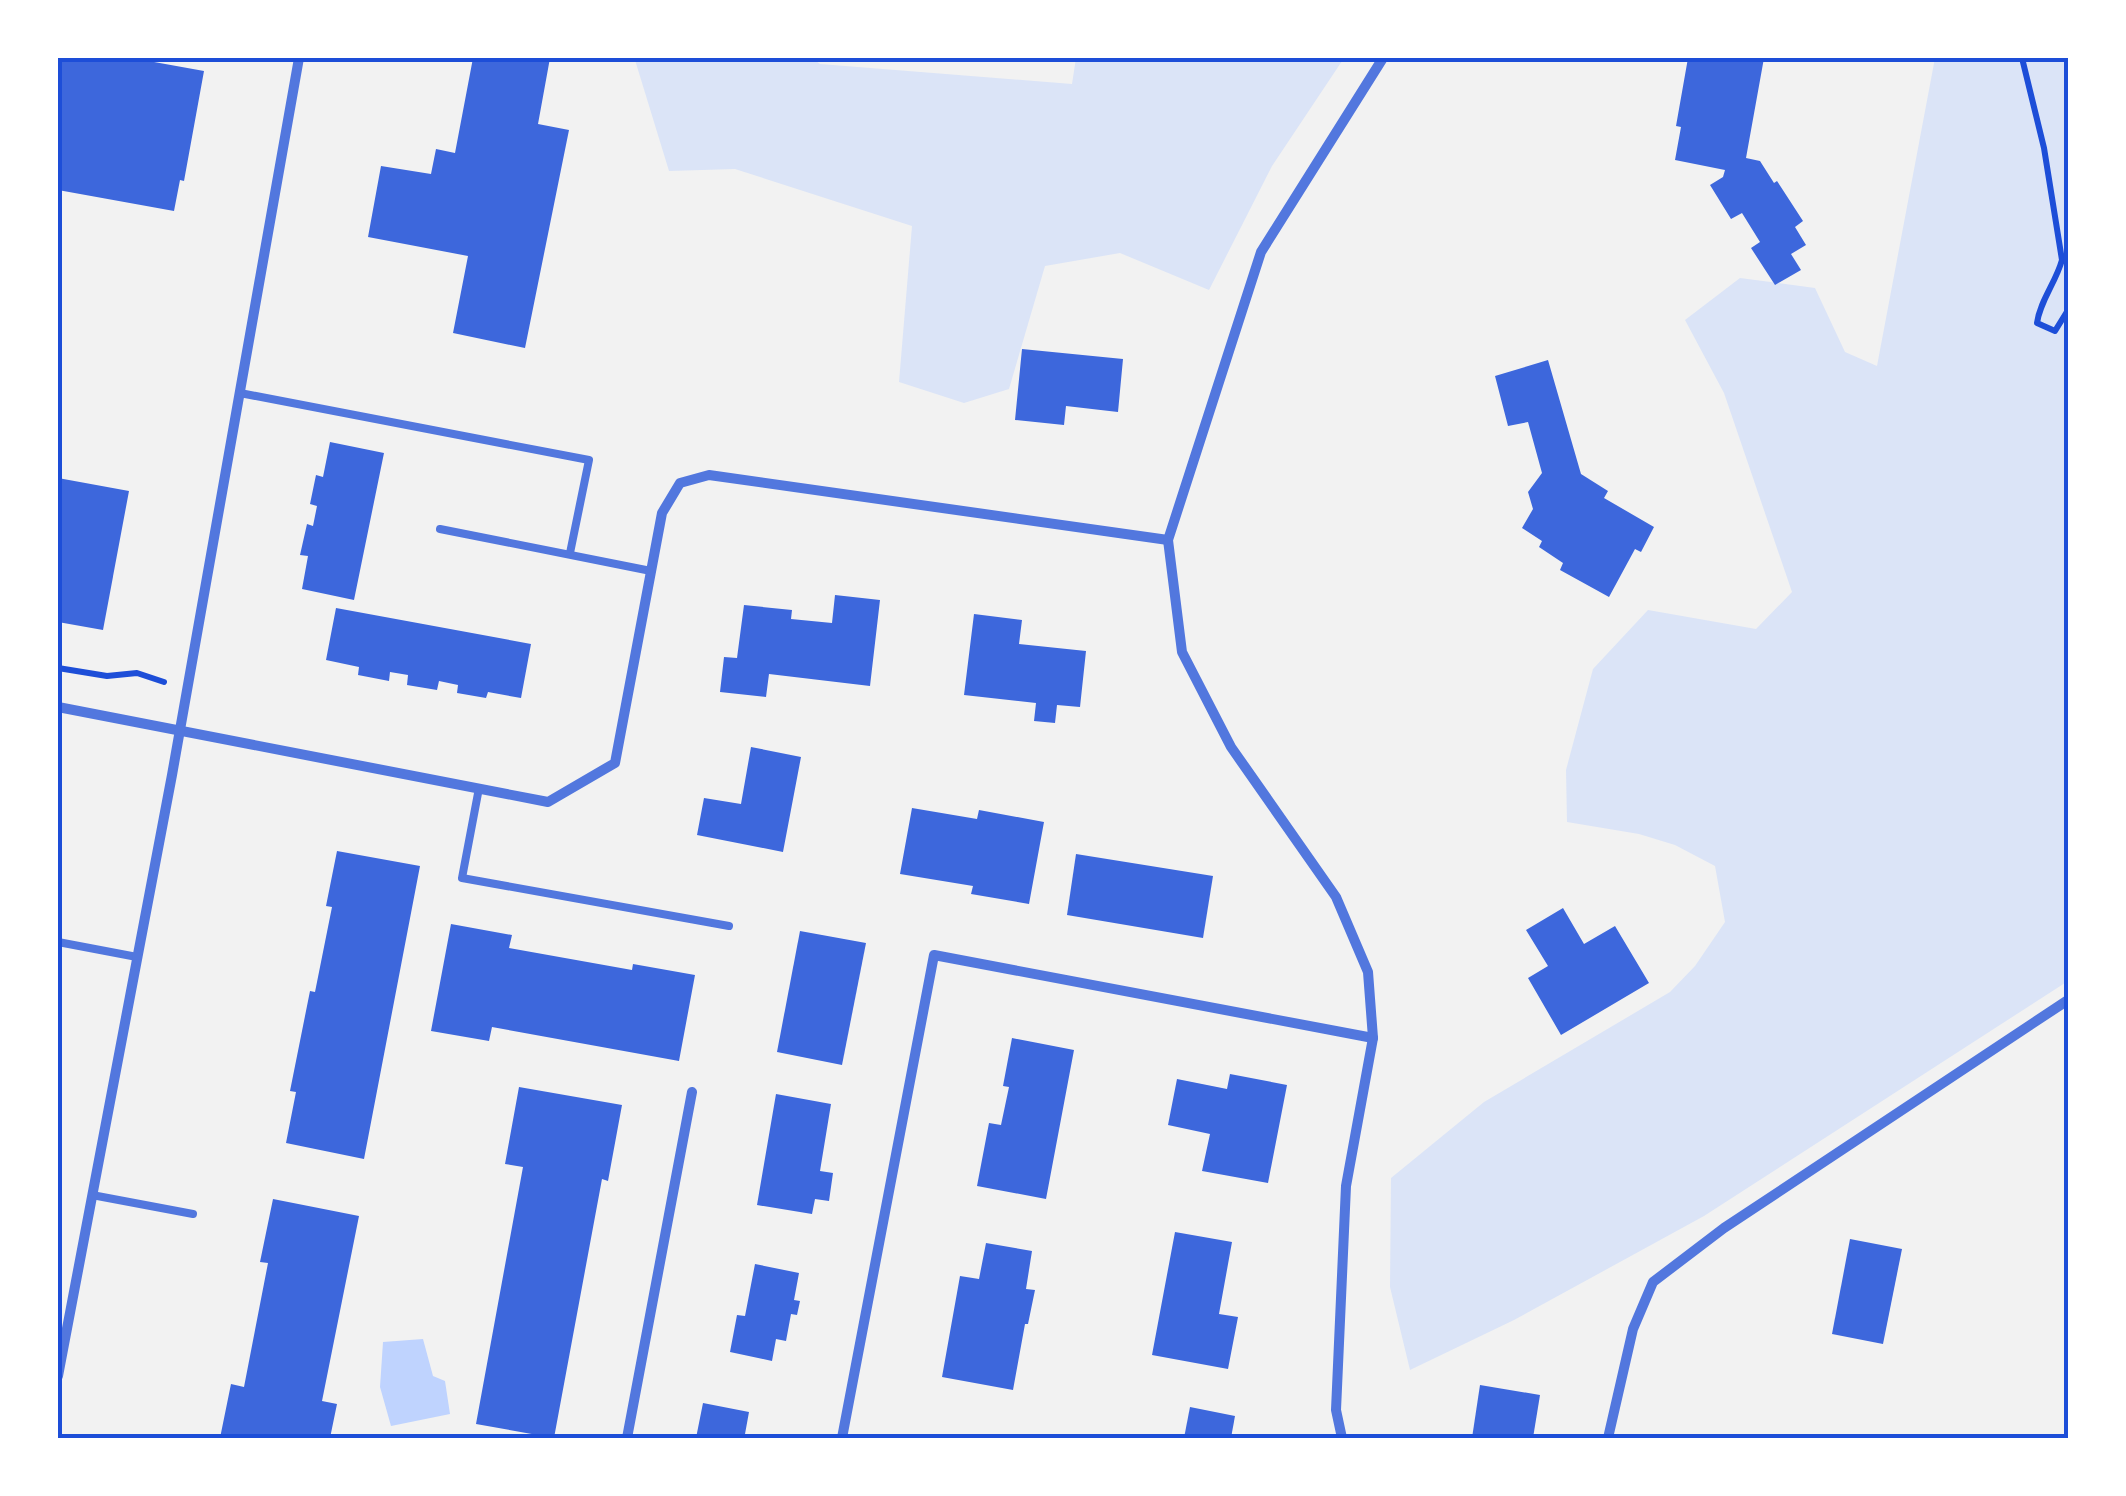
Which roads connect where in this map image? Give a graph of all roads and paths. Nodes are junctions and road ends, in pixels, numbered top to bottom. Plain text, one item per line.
1 (300, 58) edge
2 (1383, 58) edge
3 (2022, 58) edge
4 (2068, 310) edge
5 (240, 393) junction
6 (440, 529) dead end
7 (1168, 540) junction
8 (570, 553) junction
9 (651, 570) junction
10 (58, 668) edge
11 (188, 691) junction
12 (58, 707) edge
13 (180, 731) junction
14 (479, 788) junction
15 (729, 926) dead end
16 (58, 942) edge
17 (137, 957) junction
18 (2068, 1000) edge
19 (1372, 1038) junction
20 (692, 1092) dead end
21 (92, 1194) junction
22 (194, 1214) dead end
23 (62, 1327) edge
24 (58, 1376) edge
25 (628, 1438) edge
26 (842, 1438) edge
27 (1342, 1438) edge
28 (1608, 1438) edge

1 - 5 street
2 - 7 street
3 - 4 path
5 - 8 lane
5 - 11 street
6 - 8 lane
7 - 9 street
7 - 19 street
8 - 9 lane
9 - 14 street
10 - 11 path
11 - 13 street
12 - 13 street
13 - 14 street
13 - 17 street
14 - 15 lane
16 - 17 lane
17 - 21 street
18 - 28 street
19 - 26 street
19 - 27 street
20 - 25 street
21 - 22 lane
21 - 23 street
23 - 24 street

